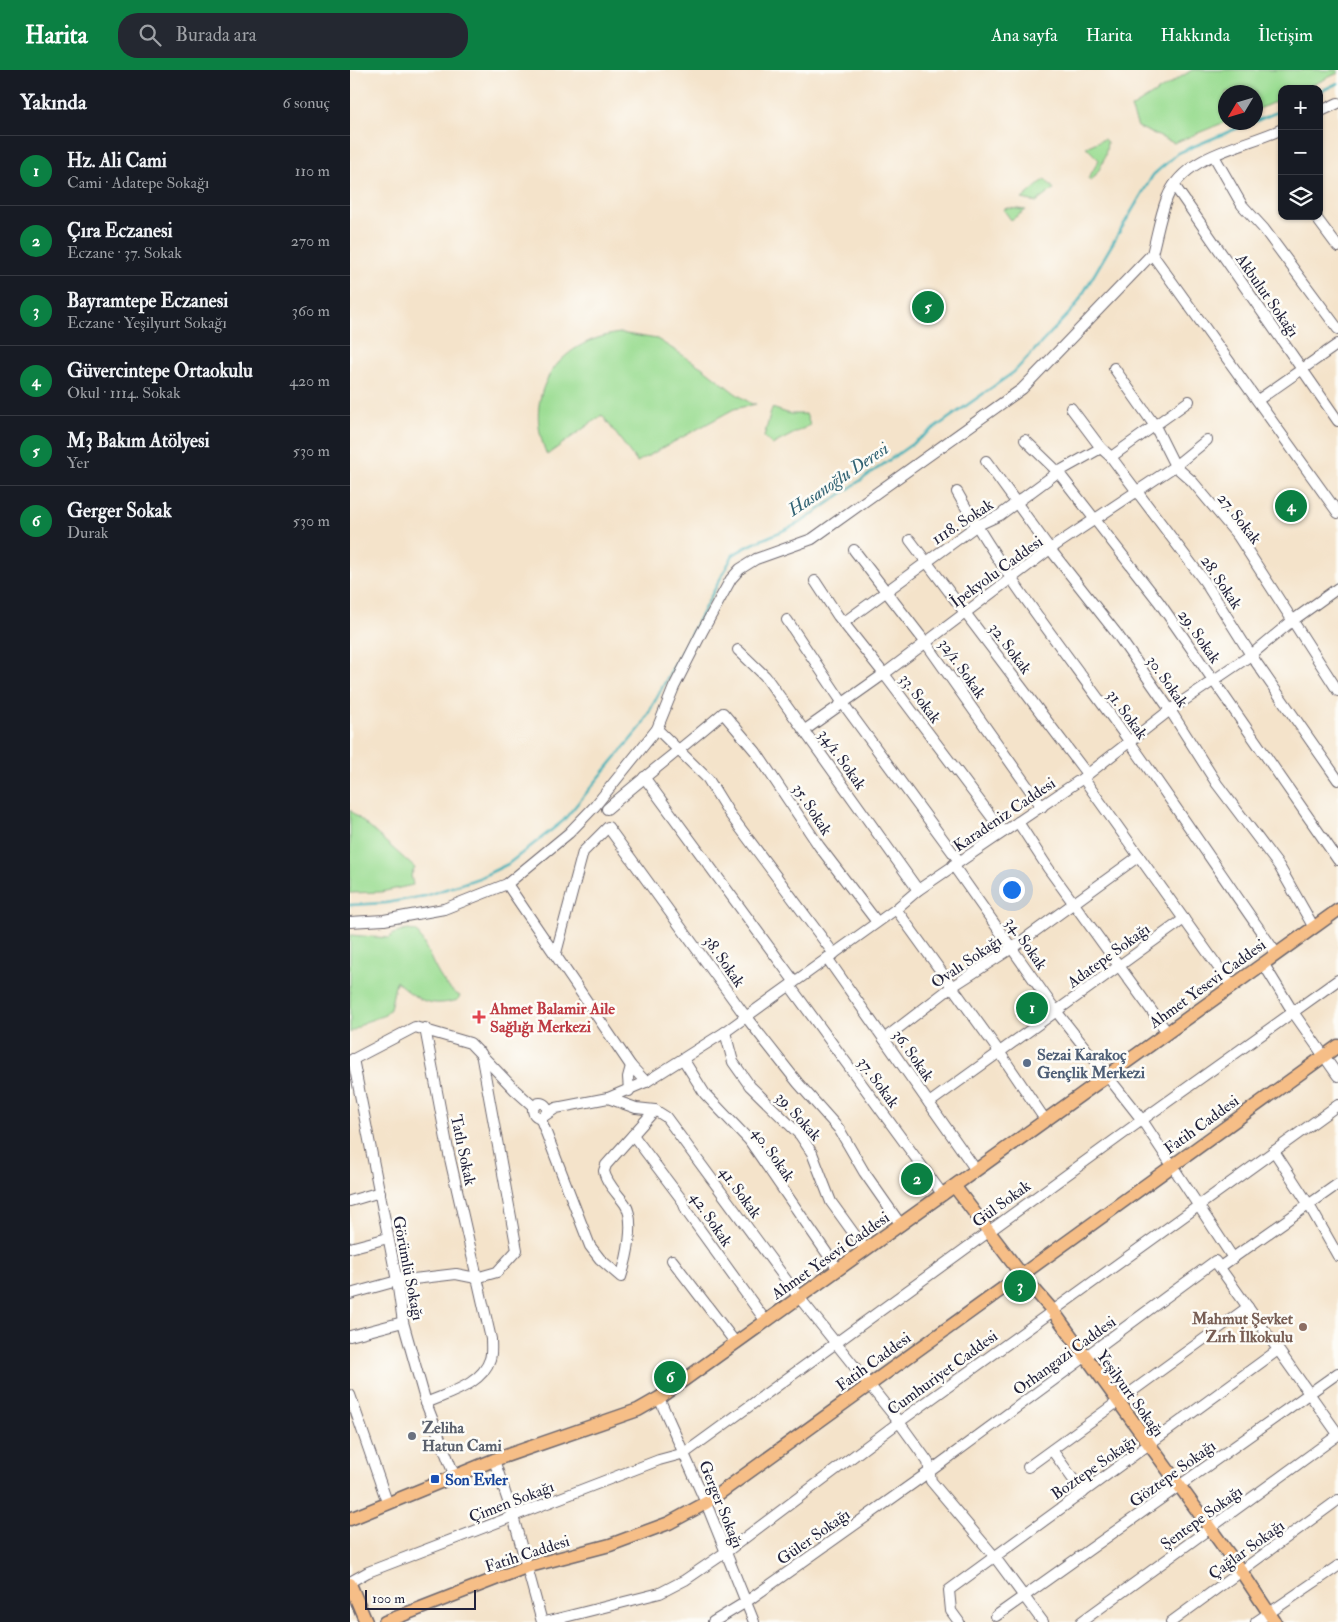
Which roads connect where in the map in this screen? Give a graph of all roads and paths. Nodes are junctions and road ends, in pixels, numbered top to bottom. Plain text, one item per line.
1 (1336, 106) edge
2 (1323, 111) edge
3 (1279, 130) edge
4 (1214, 156) junction
5 (1174, 185) junction
6 (1318, 220) edge
7 (1338, 247) edge
8 (1152, 254) junction
9 (1338, 329) edge
10 (1338, 344) edge
11 (1114, 368) dead end
12 (1301, 370) junction
13 (1258, 400) junction
14 (1189, 401) dead end
15 (1071, 408) dead end
16 (1338, 421) edge
17 (1155, 426) junction
18 (1025, 440) dead end
19 (1207, 440) dead end
20 (1101, 448) junction
21 (1111, 457) junction
22 (986, 461) dead end
23 (1175, 466) junction
24 (1058, 472) junction
25 (1136, 491) junction
26 (956, 492) dead end
27 (1016, 503) junction
28 (1338, 514) edge
29 (1094, 520) junction
30 (976, 526) junction
31 (910, 540) dead end
32 (854, 550) dead end
33 (1050, 550) junction
34 (927, 561) junction
35 (1011, 578) junction
36 (815, 581) dead end
37 (886, 592) junction
38 (1336, 594) edge
39 (964, 613) junction
40 (787, 620) dead end
41 (1292, 621) junction
42 (843, 623) junction
43 (926, 643) junction
44 (738, 650) dead end
45 (1250, 654) junction
46 (884, 674) junction
47 (1213, 680) junction
48 (1338, 691) edge
49 (842, 702) junction
50 (1170, 710) junction
51 (657, 729) junction
52 (805, 730) junction
53 (1129, 741) junction
54 (680, 751) junction
55 (1085, 776) junction
56 (644, 777) junction
57 (1338, 780) edge
58 (1042, 807) junction
59 (607, 809) dead end
60 (1018, 822) junction
61 (1003, 832) junction
62 (1139, 856) junction
63 (1338, 860) edge
64 (956, 863) junction
65 (507, 884) junction
66 (918, 890) junction
67 (1075, 902) junction
68 (896, 909) junction
69 (1338, 910) edge
70 (1184, 919) junction
71 (350, 922) edge
72 (877, 922) junction
73 (1313, 926) junction
74 (1012, 948) junction
75 (556, 953) junction
76 (1276, 954) junction
77 (830, 956) junction
78 (1263, 962) junction
79 (1119, 966) junction
80 (1338, 980) edge
81 (792, 984) junction
82 (1231, 985) junction
83 (953, 986) junction
84 (1056, 1011) junction
85 (1293, 1012) junction
86 (746, 1017) junction
87 (425, 1028) junction
88 (725, 1032) junction
89 (1167, 1032) junction
90 (884, 1039) junction
91 (1338, 1046) edge
92 (481, 1053) junction
93 (1000, 1053) junction
94 (1323, 1056) junction
95 (683, 1059) junction
96 (351, 1060) edge
97 (631, 1066) junction
98 (1107, 1075) junction
99 (1338, 1076) edge
100 (646, 1082) junction
101 (628, 1091) junction
102 (608, 1098) junction
103 (929, 1102) junction
104 (1338, 1105) edge
105 (539, 1106) junction
106 (556, 1108) junction
107 (655, 1110) junction
108 (542, 1116) junction
109 (1142, 1120) junction
110 (1046, 1121) junction
111 (632, 1135) junction
112 (1274, 1151) junction
113 (1173, 1165) junction
114 (976, 1170) junction
115 (1338, 1184) edge
116 (955, 1187) junction
117 (380, 1192) junction
118 (944, 1195) junction
119 (350, 1201) edge
120 (1309, 1205) junction
121 (1198, 1208) junction
122 (901, 1225) junction
123 (988, 1231) junction
124 (388, 1238) junction
125 (350, 1248) edge
126 (865, 1248) junction
127 (1337, 1252) edge
128 (1233, 1258) junction
129 (672, 1260) dead end
130 (1217, 1264) junction
131 (837, 1268) junction
132 (1021, 1274) junction
133 (476, 1278) junction
134 (397, 1281) junction
135 (350, 1294) edge
136 (798, 1296) junction
137 (1248, 1307) junction
138 (1053, 1311) junction
139 (765, 1320) junction
140 (403, 1322) junction
141 (350, 1336) edge
142 (735, 1342) junction
143 (837, 1344) junction
144 (1278, 1350) junction
145 (1086, 1358) junction
146 (1338, 1373) edge
147 (870, 1383) junction
148 (1310, 1394) junction
149 (350, 1395) edge
150 (659, 1398) junction
151 (1118, 1402) junction
152 (426, 1403) junction
153 (899, 1422) junction
154 (1338, 1434) edge
155 (1149, 1446) junction
156 (1052, 1450) junction
157 (684, 1453) junction
158 (494, 1460) junction
159 (1028, 1467) dead end
160 (929, 1472) junction
161 (455, 1477) junction
162 (1178, 1486) junction
163 (1083, 1493) junction
164 (1338, 1500) edge
165 (387, 1502) junction
166 (706, 1503) junction
167 (514, 1516) junction
168 (350, 1519) edge
169 (1211, 1528) junction
170 (726, 1552) junction
171 (994, 1556) junction
172 (1338, 1566) edge
173 (526, 1567) junction
174 (1242, 1571) junction
175 (350, 1583) edge
176 (1023, 1597) junction
177 (746, 1602) junction
178 (996, 1616) dead end
179 (1272, 1617) edge
180 (366, 1622) edge
181 (384, 1622) edge
182 (544, 1622) edge
183 (713, 1622) edge
184 (754, 1622) edge
185 (959, 1622) edge
186 (1043, 1622) edge
187 (1081, 1622) edge
188 (1171, 1622) edge
189 (1256, 1622) edge

1 - 2 street
3 - 4 street
4 - 5 street
4 - 9 street
5 - 8 street
5 - 12 street, Akbulut Sokağı
6 - 7 street
8 - 13 street
8 - 51 street
10 - 12 street
11 - 17 street, 27. Sokak
12 - 13 street
12 - 16 street, Akbulut Sokağı
13 - 28 street
14 - 17 street
15 - 20 street, 28. Sokak
17 - 21 street
17 - 23 street, 27. Sokak
18 - 24 street, 29. Sokak
19 - 23 street, İpekyolu Caddesi
20 - 21 street, 28. Sokak
20 - 24 street, 1118. Sokak
21 - 25 street, 28. Sokak
22 - 27 street, 30. Sokak
23 - 25 street, İpekyolu Caddesi
23 - 41 street, 27. Sokak
24 - 27 street, 1118. Sokak
24 - 29 street, 29. Sokak
25 - 29 street, İpekyolu Caddesi
25 - 45 street, 28. Sokak
26 - 30 street, 31. Sokak
27 - 30 street, 1118. Sokak
27 - 33 street, 30. Sokak
29 - 33 street, İpekyolu Caddesi
29 - 47 street, 29. Sokak
30 - 34 street, 1118. Sokak
30 - 35 street, 31. Sokak
31 - 34 street, 32. Sokak
32 - 37 street, 32/1. Sokak
33 - 35 street, İpekyolu Caddesi
33 - 50 street, 30. Sokak
34 - 37 street, 1118. Sokak
34 - 39 street, 32. Sokak
35 - 39 street, İpekyolu Caddesi
35 - 53 street, 31. Sokak
36 - 42 street, 33. Sokak
37 - 42 street, 1118. Sokak
37 - 43 street, 32/1. Sokak
38 - 41 street, Karadeniz Caddesi
39 - 43 street, İpekyolu Caddesi
39 - 55 street, 32. Sokak
40 - 49 street, 34. Sokak
41 - 45 street, Karadeniz Caddesi
41 - 48 street, 27. Sokak
42 - 46 street, 33. Sokak
43 - 46 street, İpekyolu Caddesi
43 - 58 street, 32/1. Sokak
44 - 52 street, 34/1. Sokak
45 - 47 street, Karadeniz Caddesi
45 - 57 street, 28. Sokak
46 - 49 street, İpekyolu Caddesi
46 - 61 street, 33. Sokak
47 - 50 street, Karadeniz Caddesi
47 - 63 street, 29. Sokak
49 - 52 street, İpekyolu Caddesi
49 - 64 street, 34. Sokak
50 - 53 street, Karadeniz Caddesi
50 - 73 street, 30. Sokak
51 - 54 street, 36. Sokak
51 - 65 street
52 - 66 street, 34/1. Sokak
53 - 55 street, Karadeniz Caddesi
53 - 76 street, 31. Sokak
54 - 56 street
54 - 72 street, 35. Sokak
54 - 77 street, 36. Sokak
55 - 58 street, Karadeniz Caddesi
55 - 62 street, 32. Sokak
56 - 59 street
56 - 81 street, 37. Sokak
58 - 60 street, Karadeniz Caddesi
60 - 61 street, Karadeniz Caddesi
60 - 67 street
61 - 64 street, Karadeniz Caddesi
62 - 67 street, Ovalı Sokağı
62 - 70 street, 32. Sokak
64 - 66 street, Karadeniz Caddesi
64 - 74 street, 34. Sokak
65 - 71 street
65 - 75 street
66 - 68 street, Karadeniz Caddesi
67 - 74 street, Ovalı Sokağı
67 - 79 street
68 - 72 street, Karadeniz Caddesi
68 - 83 street
69 - 73 main road, Ahmet Yesevi Caddesi
70 - 79 street, Adatepe Sokağı
70 - 82 street, 32. Sokak
72 - 77 street, Karadeniz Caddesi
73 - 76 main road, Ahmet Yesevi Caddesi
74 - 83 street, Ovalı Sokağı
74 - 84 street, 34. Sokak
75 - 86 street, 38. Sokak
75 - 97 street
76 - 78 main road, Ahmet Yesevi Caddesi
77 - 81 street, Karadeniz Caddesi
77 - 90 street, 36. Sokak
78 - 82 main road, Ahmet Yesevi Caddesi
78 - 85 street
79 - 84 street, Adatepe Sokağı
79 - 89 street
80 - 85 street, Gül Sokak
81 - 86 street, Karadeniz Caddesi
81 - 118 street, 37. Sokak
82 - 89 main road, Ahmet Yesevi Caddesi
83 - 90 street, Ovalı Sokağı
83 - 93 street
84 - 93 street, Adatepe Sokağı
84 - 98 street, 34. Sokak
85 - 94 street
85 - 109 street, Gül Sokak
86 - 88 street, Karadeniz Caddesi
86 - 122 street, 38. Sokak
87 - 92 street
87 - 96 street
87 - 133 street, Tatlı Sokak
88 - 95 street, Karadeniz Caddesi
88 - 126 street, 39. Sokak
89 - 98 main road, Ahmet Yesevi Caddesi
90 - 103 street, 36. Sokak
91 - 94 main road, Fatih Caddesi
92 - 105 street
92 - 133 street
93 - 103 street, Adatepe Sokağı
93 - 110 street
94 - 99 street
94 - 113 main road, Fatih Caddesi
95 - 100 street, Karadeniz Caddesi
95 - 131 street, 40. Sokak
96 - 117 street, Görümlü Sokağı
97 - 100 street
97 - 101 street
98 - 109 street, 34. Sokak
98 - 110 main road, Ahmet Yesevi Caddesi
100 - 101 street, Karadeniz Caddesi
101 - 102 street, Karadeniz Caddesi
102 - 106 street, Karadeniz Caddesi
102 - 107 street
103 - 114 street, 36. Sokak
104 - 112 street, Cumhuriyet Caddesi
105 - 106 street
105 - 108 street
106 - 108 street
107 - 111 street
107 - 136 street, 41. Sokak
108 - 111 street
109 - 113 street, 34. Sokak
109 - 123 street, Gül Sokak
110 - 114 main road, Ahmet Yesevi Caddesi
111 - 139 street, 42. Sokak
112 - 120 street
112 - 121 street, Cumhuriyet Caddesi
113 - 121 street, 34. Sokak
113 - 132 main road, Fatih Caddesi
114 - 116 main road, Ahmet Yesevi Caddesi
115 - 120 street, Orhangazi Caddesi
116 - 118 main road, Ahmet Yesevi Caddesi
116 - 123 main road, Yeşilyurt Sokağı
117 - 119 street
117 - 124 street, Görümlü Sokağı
118 - 122 main road, Ahmet Yesevi Caddesi
120 - 127 street
120 - 128 street, Orhangazi Caddesi
121 - 128 street, 34. Sokak
121 - 138 street, Cumhuriyet Caddesi
122 - 126 main road, Ahmet Yesevi Caddesi
123 - 132 main road, Yeşilyurt Sokağı
123 - 143 street, Gül Sokak
124 - 125 street
124 - 134 street, Görümlü Sokağı
126 - 131 main road, Ahmet Yesevi Caddesi
128 - 130 street, Orhangazi Caddesi
129 - 142 street
130 - 137 street
130 - 145 street, Orhangazi Caddesi
131 - 136 main road, Ahmet Yesevi Caddesi
132 - 138 main road, Yeşilyurt Sokağı
132 - 147 main road, Fatih Caddesi
133 - 134 street
133 - 152 street, Tatlı Sokak
134 - 135 street
134 - 140 street, Görümlü Sokağı
136 - 139 main road, Ahmet Yesevi Caddesi
136 - 143 street, 41. Sokak
137 - 144 street
137 - 151 street
138 - 145 main road, Yeşilyurt Sokağı
138 - 153 street, Cumhuriyet Caddesi
139 - 142 main road, Ahmet Yesevi Caddesi
140 - 141 street
140 - 152 street, Görümlü Sokağı
142 - 150 main road, Ahmet Yesevi Caddesi
143 - 147 street, 41. Sokak
143 - 157 street, Gül Sokak
144 - 148 street
144 - 155 street, Boztepe Sokağı
145 - 151 main road, Yeşilyurt Sokağı
145 - 160 street, Orhangazi Caddesi
146 - 148 street, Göztepe Sokağı
147 - 153 street, 41. Sokak
147 - 166 main road, Fatih Caddesi
148 - 154 street
148 - 162 street, Göztepe Sokağı
149 - 165 street
150 - 157 street, Gerger Sokağı
150 - 158 main road, Ahmet Yesevi Caddesi
151 - 155 main road, Yeşilyurt Sokağı
151 - 156 street
152 - 161 street, Görümlü Sokağı
153 - 160 street, 41. Sokak
153 - 170 street, Cumhuriyet Caddesi
154 - 169 street, Şentepe Sokağı
155 - 162 main road, Yeşilyurt Sokağı
155 - 163 street, Boztepe Sokağı
156 - 159 street
156 - 163 street
157 - 166 street, Gerger Sokağı
157 - 167 street, Çimen Sokağı
158 - 161 main road, Ahmet Yesevi Caddesi
158 - 167 street
160 - 171 street, 41. Sokak
160 - 177 street, Güler Sokağı
161 - 165 main road, Ahmet Yesevi Caddesi
162 - 169 main road, Yeşilyurt Sokağı
162 - 176 street, Göztepe Sokağı
163 - 171 street, Boztepe Sokağı
164 - 174 street, Çağlar Sokağı
165 - 168 main road, Ahmet Yesevi Caddesi
166 - 170 street, Gerger Sokağı
166 - 173 main road, Fatih Caddesi
167 - 173 street
167 - 175 street, Çimen Sokağı
169 - 174 main road, Yeşilyurt Sokağı
169 - 187 street, Şentepe Sokağı
170 - 177 street, Gerger Sokağı
170 - 182 street, Cumhuriyet Caddesi
171 - 176 street, 41. Sokak
171 - 185 street, Boztepe Sokağı
172 - 179 street
173 - 181 main road, Fatih Caddesi
173 - 182 street
174 - 179 main road, Yeşilyurt Sokağı
174 - 188 street, Çağlar Sokağı
175 - 180 main road
176 - 178 street, Göztepe Sokağı
176 - 186 street, 41. Sokak
177 - 183 street, Güler Sokağı
177 - 184 street, Gerger Sokağı
179 - 189 street

